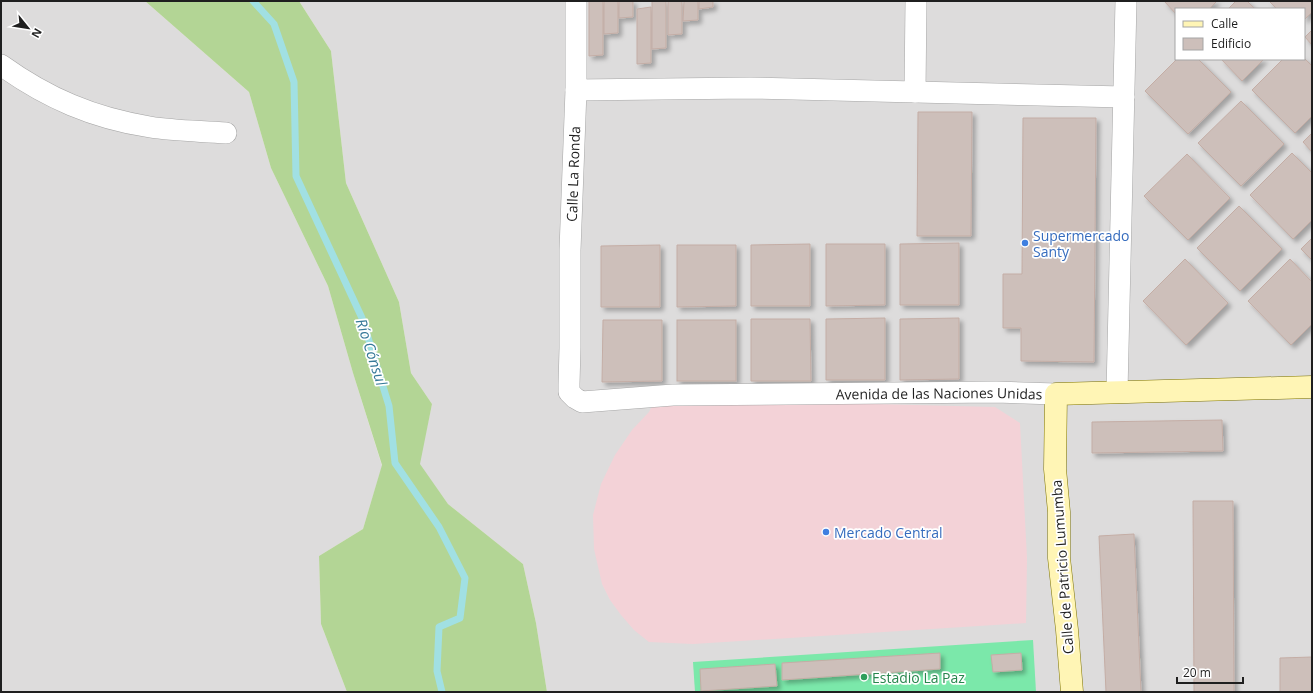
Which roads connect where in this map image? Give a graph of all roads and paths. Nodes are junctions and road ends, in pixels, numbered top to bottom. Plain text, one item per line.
1 (576, 1) edge
2 (916, 1) edge
3 (1126, 1) edge
4 (1, 65) edge
5 (576, 90) junction
6 (915, 92) junction
7 (1124, 97) junction
8 (226, 133) dead end
9 (1312, 387) edge
10 (569, 392) joint
11 (1117, 392) junction
12 (1056, 394) junction
13 (1072, 692) edge

1 - 5 street, Calle La Ronda
2 - 6 street
3 - 7 street
4 - 8 street
5 - 6 street
5 - 10 street, Calle La Ronda
6 - 7 street
7 - 11 street
9 - 11 street, Avenida de las Naciones Unidas
10 - 12 street, Avenida de las Naciones Unidas
11 - 12 street, Avenida de las Naciones Unidas
12 - 13 street, Calle de Patricio Lumumba

